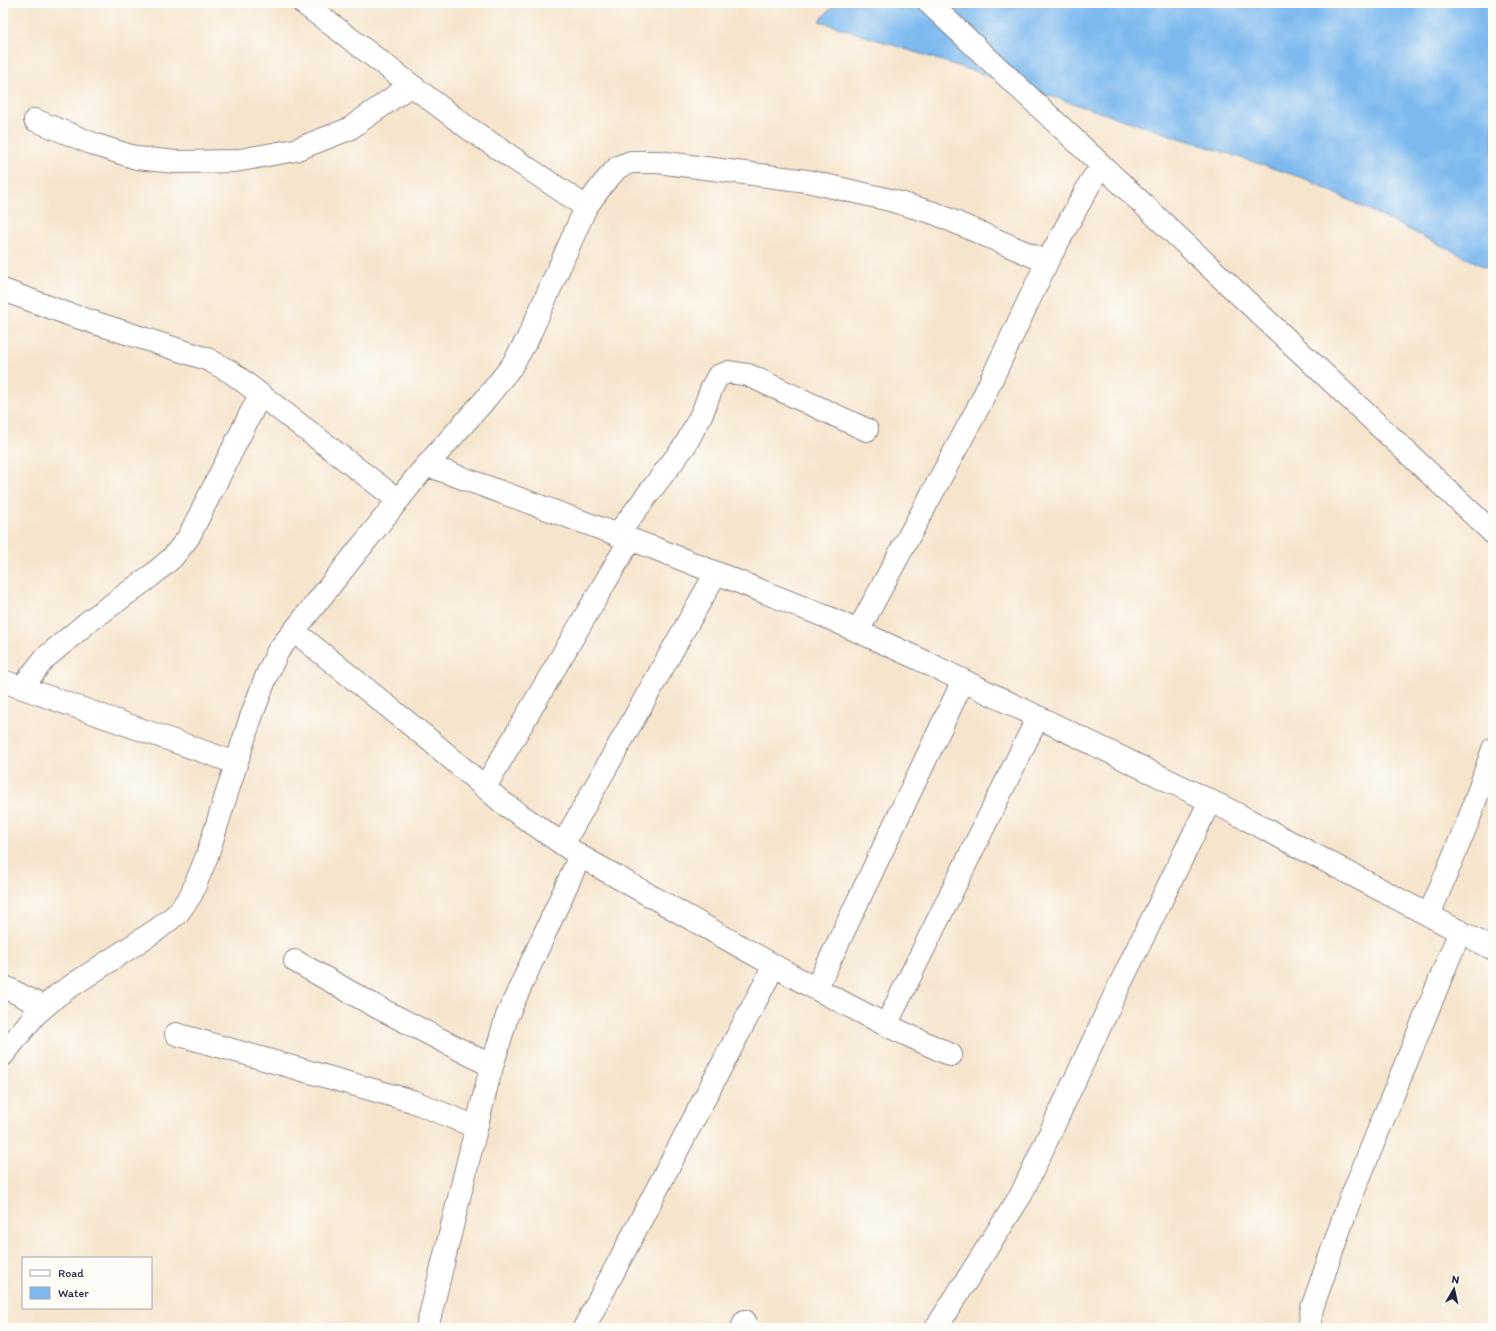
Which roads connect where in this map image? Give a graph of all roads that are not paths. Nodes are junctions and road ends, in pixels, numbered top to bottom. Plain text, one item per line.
1 (303, 3) edge
2 (929, 3) edge
3 (411, 85) junction
4 (35, 120) dead end
5 (1093, 178) dead end
6 (586, 207) junction
7 (1047, 262) junction
8 (3, 290) edge
9 (260, 395) junction
10 (867, 430) dead end
11 (427, 465) junction
12 (398, 500) junction
13 (1493, 533) edge
14 (624, 537) junction
15 (716, 573) junction
16 (294, 631) junction
17 (858, 631) junction
18 (963, 681) junction
19 (12, 684) edge
20 (1038, 717) junction
21 (1493, 749) edge
22 (236, 763) junction
23 (486, 788) junction
24 (1210, 801) junction
25 (572, 850) junction
26 (1429, 915) junction
27 (1460, 931) junction
28 (1493, 949) edge
29 (295, 961) dead end
30 (774, 966) junction
31 (3, 986) edge
32 (816, 989) junction
33 (44, 1007) junction
34 (886, 1025) junction
35 (176, 1034) dead end
36 (951, 1054) dead end
37 (3, 1055) edge
38 (492, 1066) junction
39 (476, 1127) junction
40 (427, 1328) edge
41 (584, 1328) edge
42 (936, 1328) edge
43 (1309, 1328) edge

1 - 3 street
2 - 13 street
3 - 4 street
3 - 6 street
5 - 7 street
6 - 7 street
6 - 11 street
7 - 17 street
8 - 9 street
9 - 12 street
9 - 19 street
10 - 14 street
11 - 12 street
11 - 14 street
12 - 16 street
14 - 15 street
14 - 23 street
15 - 17 street
15 - 25 street
16 - 22 street
16 - 23 street
17 - 18 street
18 - 20 street
18 - 32 street
19 - 22 street
20 - 24 street
20 - 34 street
21 - 26 street
22 - 33 street
23 - 25 street
24 - 26 street
24 - 42 street
25 - 30 street
25 - 38 street
26 - 27 street
27 - 28 street
27 - 43 street
29 - 38 street
30 - 32 street
30 - 41 street
31 - 33 street
32 - 34 street
33 - 37 street
34 - 36 street
35 - 39 street
38 - 39 street
39 - 40 street

